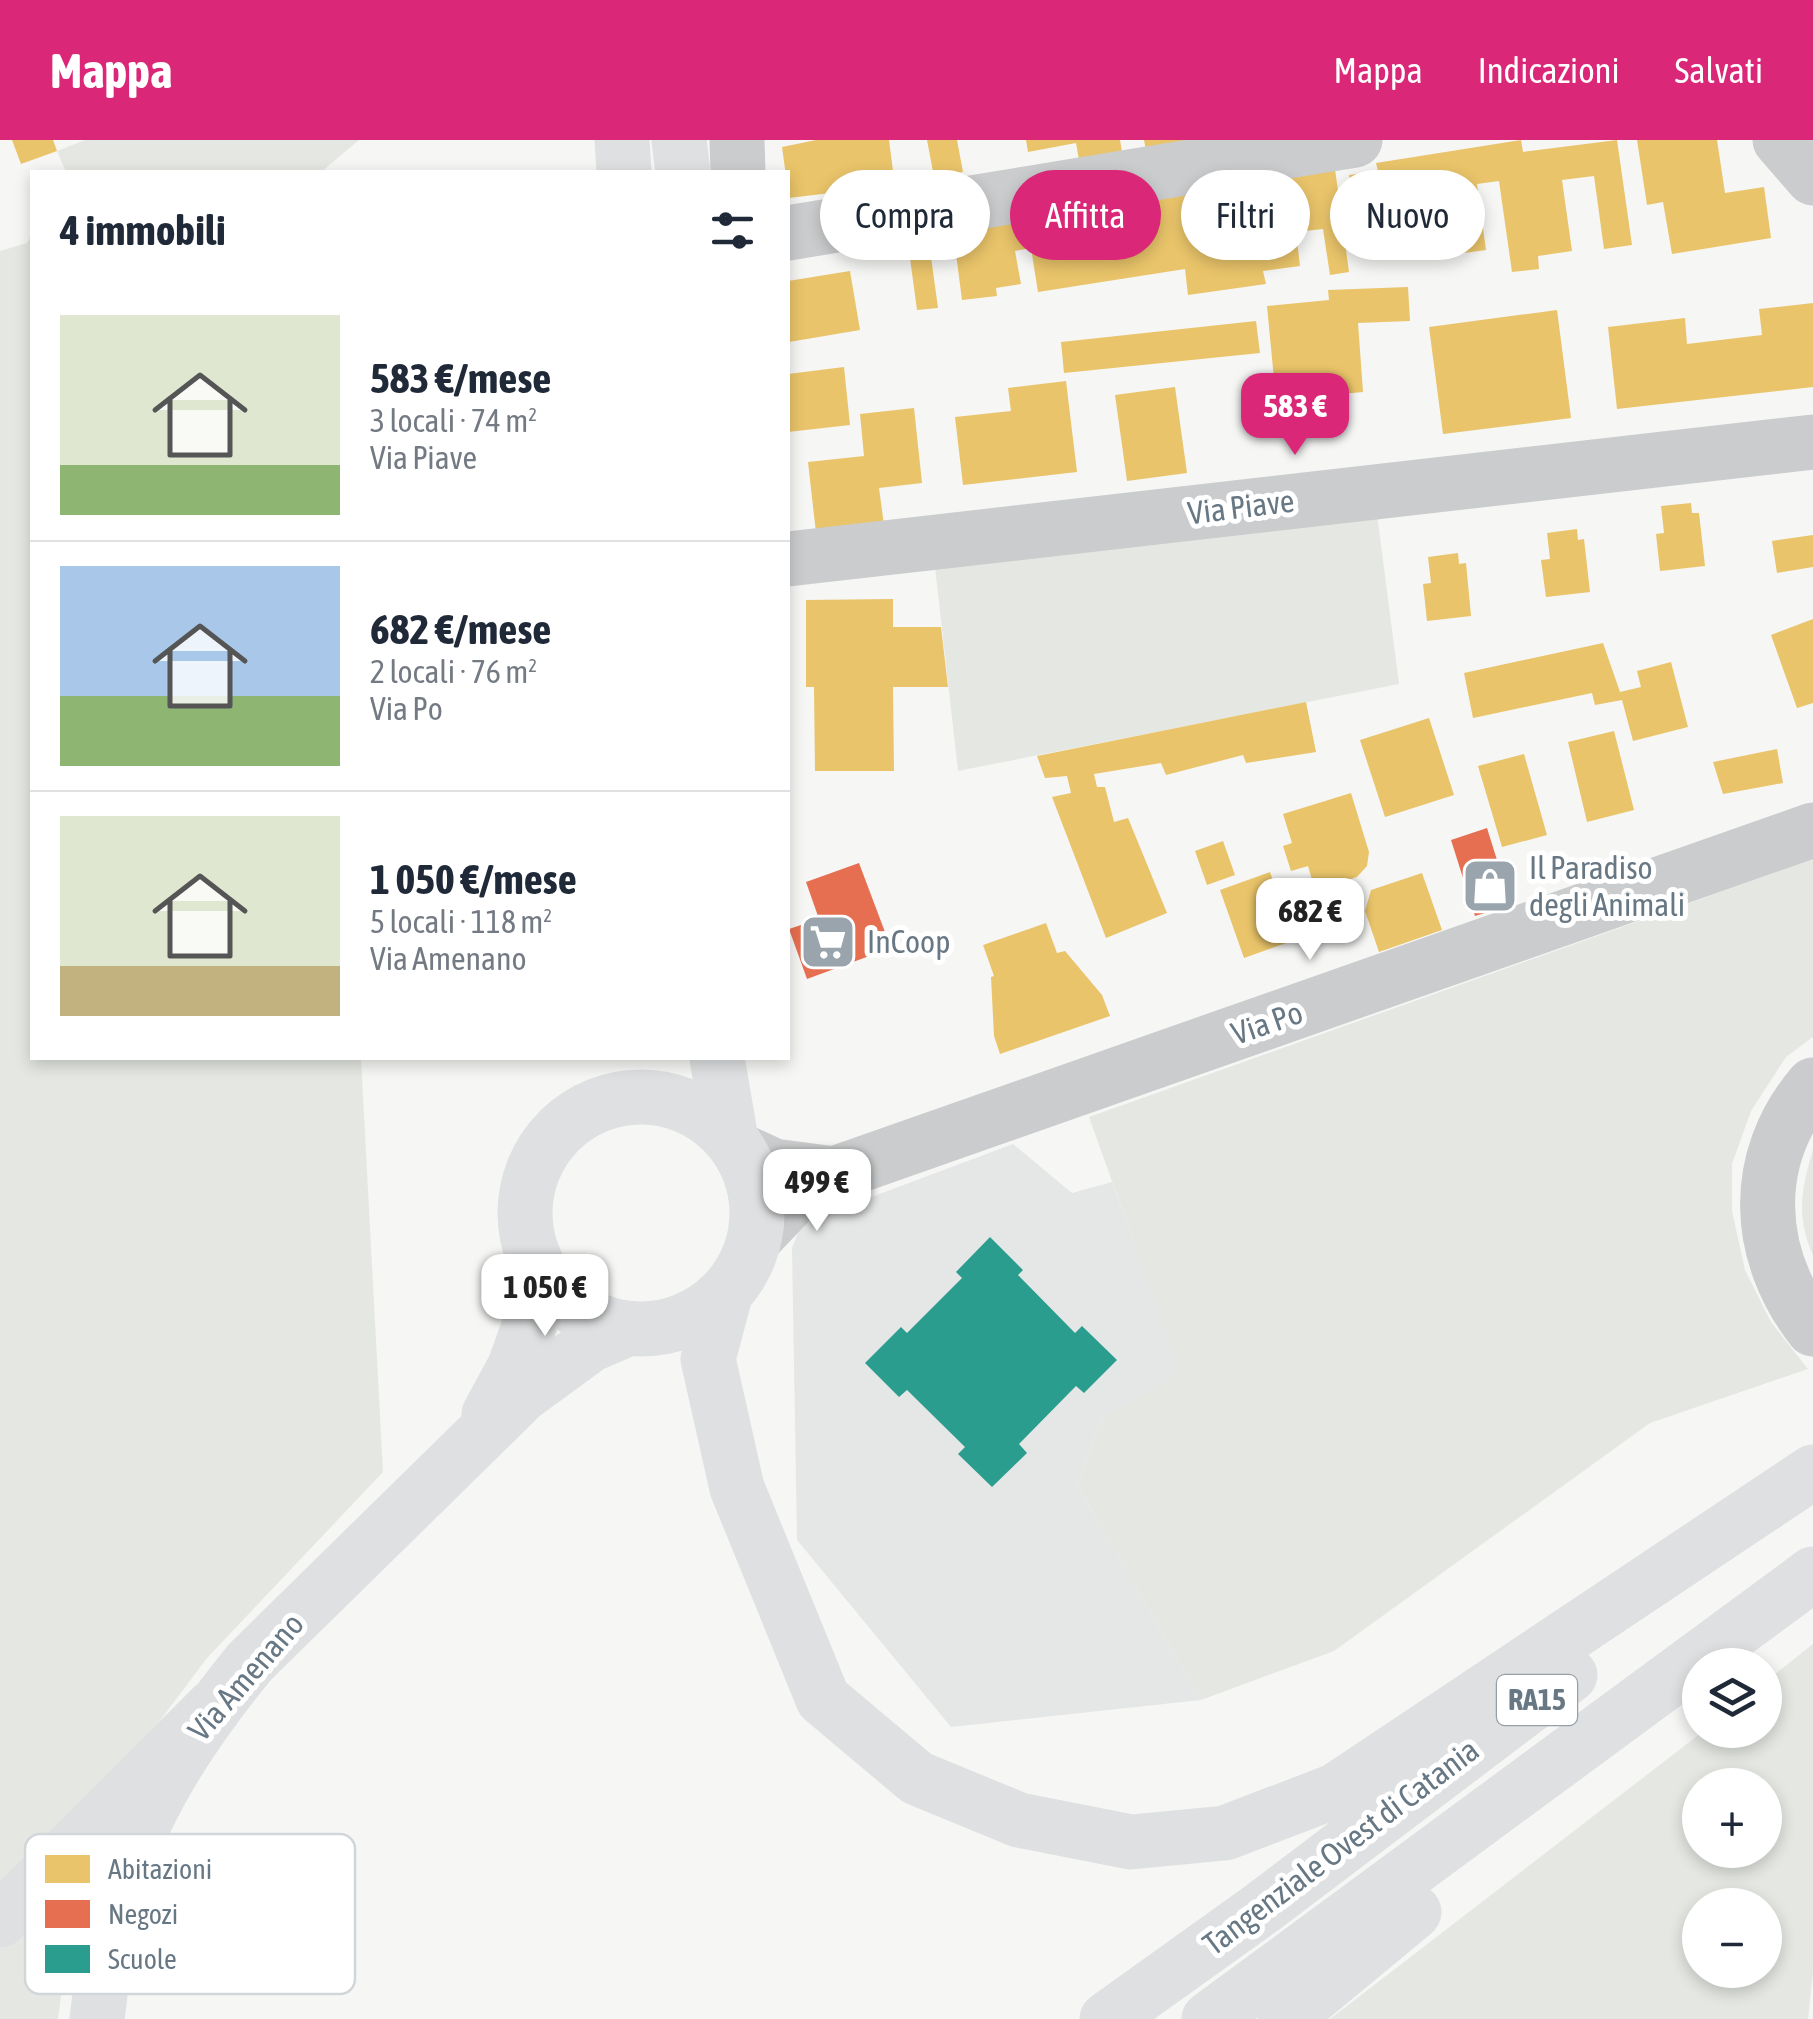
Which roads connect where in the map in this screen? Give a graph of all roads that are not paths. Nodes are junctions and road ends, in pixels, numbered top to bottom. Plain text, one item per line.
1 (622, 140) edge
2 (679, 140) edge
3 (736, 140) edge
4 (1355, 140) edge
5 (1780, 140) edge
6 (624, 170) edge
7 (684, 170) edge
8 (738, 170) edge
9 (1813, 178) edge
10 (790, 233) edge
11 (1813, 442) edge
12 (790, 559) edge
13 (1813, 830) edge
14 (717, 1060) edge
15 (612, 1081) edge
16 (1813, 1085) edge
17 (735, 1145) junction
18 (834, 1174) junction
19 (756, 1236) junction
20 (534, 1258) junction
21 (724, 1295) junction
22 (1802, 1315) edge
23 (628, 1329) junction
24 (470, 1447) junction
25 (1813, 1472) edge
26 (1813, 1492) edge
27 (1813, 1577) edge
28 (1731, 1648) edge
29 (1682, 1689) edge
30 (213, 1707) junction
31 (86, 1834) edge
32 (140, 1834) edge
33 (25, 1895) edge
34 (0, 1920) edge
35 (101, 1994) edge
36 (97, 2019) edge
37 (1107, 2019) edge
38 (1208, 2019) edge
39 (1285, 2019) edge

1 - 6 main road
2 - 7 main road
3 - 8 street
4 - 10 street
5 - 9 street
11 - 12 street, Via Piave
13 - 18 street, Via Po
14 - 17 main road
15 - 17 main road
15 - 20 main road
16 - 22 street
17 - 18 street
17 - 19 main road
18 - 19 street, Via Po
19 - 21 main road
20 - 23 main road
20 - 24 main road
21 - 23 main road
21 - 25 main road
23 - 24 main road, Via Amenano
24 - 30 main road, Via Amenano
26 - 37 main road, Tangenziale Ovest di Catania / RA15
27 - 28 main road
27 - 38 main road, Tangenziale Ovest di Catania / RA15
29 - 39 main road
30 - 31 main road
30 - 32 main road, Via Amenano
33 - 34 main road
35 - 36 main road, Via Amenano

